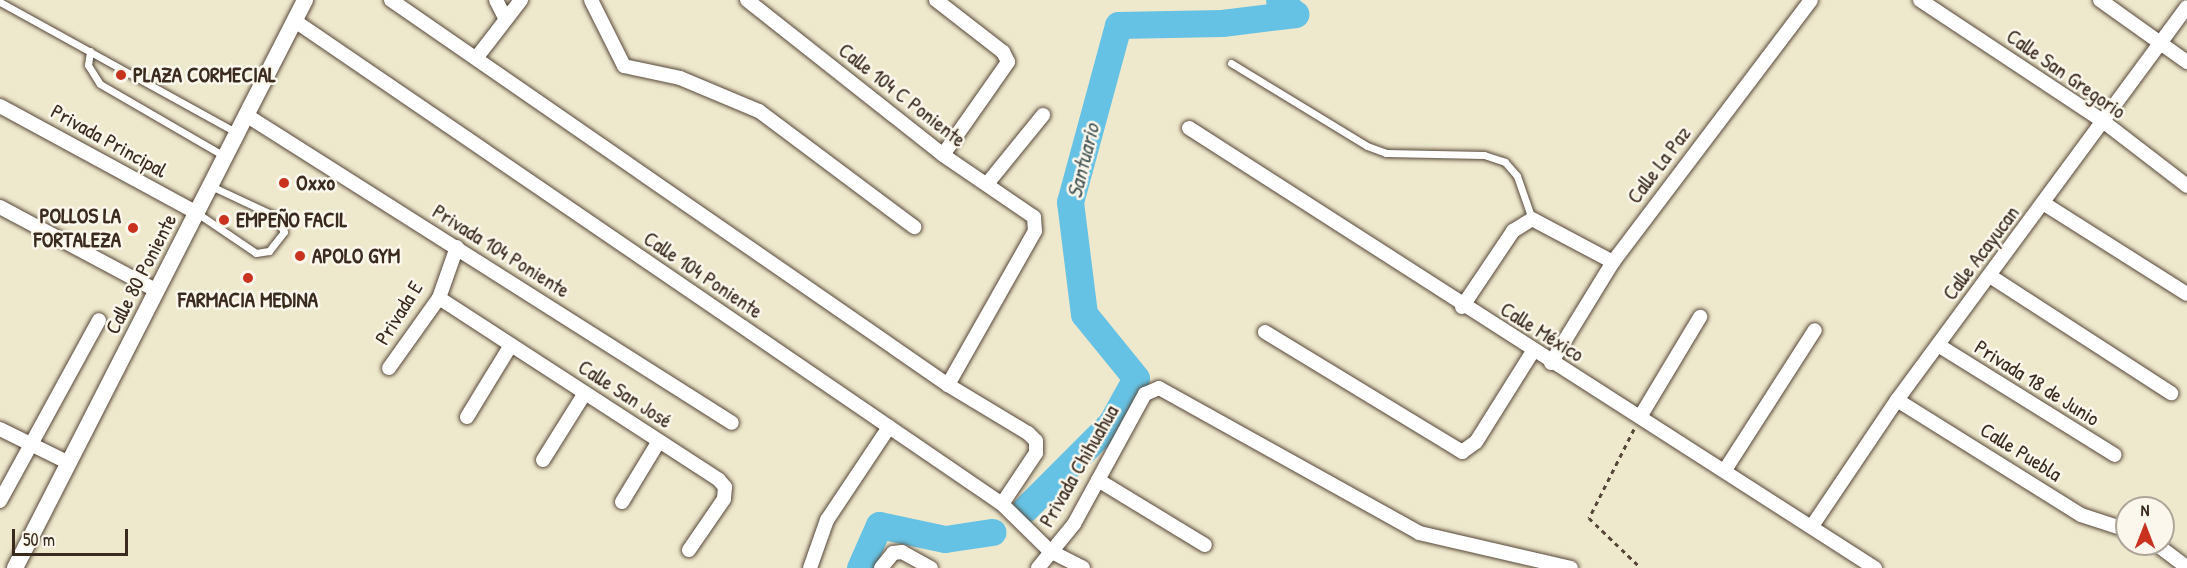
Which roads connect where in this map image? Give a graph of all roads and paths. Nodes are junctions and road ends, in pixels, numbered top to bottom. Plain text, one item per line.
1 (305, 0) edge
2 (391, 0) edge
3 (496, 0) edge
4 (521, 0) edge
5 (591, 0) edge
6 (747, 0) edge
7 (936, 0) edge
8 (1811, 0) edge
9 (1920, 0) edge
10 (2100, 0) edge
11 (0, 2) edge
12 (2187, 7) edge
13 (504, 16) junction
14 (294, 21) junction
15 (2161, 43) junction
16 (90, 51) junction
17 (477, 57) junction
18 (2187, 62) edge
19 (1231, 63) dead end
20 (0, 106) edge
21 (1043, 114) dead end
22 (246, 115) junction
23 (2104, 122) junction
24 (1189, 128) dead end
25 (237, 133) junction
26 (943, 155) junction
27 (226, 157) junction
28 (987, 184) junction
29 (211, 186) junction
30 (2187, 186) edge
31 (2043, 203) junction
32 (0, 207) edge
33 (197, 213) junction
34 (1526, 221) junction
35 (914, 226) dead end
36 (457, 248) junction
37 (1612, 261) junction
38 (1990, 276) junction
39 (157, 291) junction
40 (2187, 294) edge
41 (439, 297) junction
42 (1462, 307) junction
43 (1700, 317) dead end
44 (99, 320) dead end
45 (1815, 330) dead end
46 (1265, 332) dead end
47 (511, 345) junction
48 (1938, 345) junction
49 (1533, 351) junction
50 (1551, 363) junction
51 (389, 368) dead end
52 (948, 385) junction
53 (585, 393) junction
54 (2171, 393) dead end
55 (1898, 400) junction
56 (467, 417) dead end
57 (1640, 417) junction
58 (732, 423) dead end
59 (889, 427) junction
60 (0, 429) edge
61 (659, 441) junction
62 (30, 445) junction
63 (2115, 455) dead end
64 (543, 460) dead end
65 (69, 463) junction
66 (1725, 470) junction
67 (1098, 480) junction
68 (0, 501) edge
69 (622, 502) dead end
70 (1002, 504) junction
71 (1812, 526) junction
72 (2115, 526) edge
73 (1205, 545) dead end
74 (689, 550) dead end
75 (1050, 551) junction
76 (2172, 556) edge
77 (2187, 567) edge
78 (15, 568) edge
79 (810, 568) edge
80 (881, 568) edge
81 (931, 568) edge
82 (1038, 568) edge
83 (1083, 568) edge
84 (1571, 568) edge
85 (1641, 568) edge
86 (1875, 568) edge

1 - 14 street, Calle 80 Poniente
2 - 17 street
3 - 13 street
4 - 13 street
5 - 35 street
6 - 26 street, Calle 104 C Poniente
7 - 26 street
8 - 37 street, Calle La Paz
9 - 23 street, Calle San Gregorio
10 - 15 street
11 - 16 lane
12 - 15 street, Calle Acayucan
13 - 17 street
14 - 22 street, Calle 80 Poniente
14 - 59 street, Calle 104 Poniente
15 - 18 street
15 - 23 street, Calle Acayucan
16 - 25 lane
16 - 27 lane
17 - 52 street
19 - 34 lane
20 - 33 street, Privada Principal
21 - 28 street
22 - 25 street, Calle 80 Poniente
22 - 36 street, Privada 104 Poniente
23 - 30 street, Calle San Gregorio
23 - 31 street, Calle Acayucan
24 - 42 street, Calle México
25 - 27 street, Calle 80 Poniente
26 - 28 street, Calle 104 C Poniente
27 - 29 street, Calle 80 Poniente
28 - 52 street, Calle 104 C Poniente
29 - 33 street, Calle 80 Poniente
29 - 33 lane
31 - 38 street, Calle Acayucan
31 - 40 street
32 - 39 street
33 - 39 street, Calle 80 Poniente
34 - 37 street
34 - 42 street
36 - 41 street, Privada E
36 - 58 street, Privada 104 Poniente
37 - 50 street, Calle La Paz
38 - 48 street, Calle Acayucan
38 - 54 street
39 - 65 street, Calle 80 Poniente
41 - 47 street, Calle San José
41 - 51 street, Privada E
42 - 49 street, Calle México
43 - 57 street
44 - 62 street
45 - 66 street
46 - 49 street
47 - 53 street, Calle San José
47 - 56 street
48 - 55 street, Calle Acayucan
48 - 63 street, Privada 18 de Junio
49 - 50 street, Calle México
50 - 57 street, Calle México
52 - 70 street
53 - 61 street, Calle San José
53 - 64 street
55 - 71 street, Calle Acayucan
55 - 72 street, Calle Puebla
57 - 66 street, Calle México
57 - 85 path
59 - 70 street, Calle 104 Poniente
59 - 79 street
60 - 62 street
61 - 69 street
61 - 74 street, Calle San José
62 - 65 street
62 - 68 street
65 - 78 street, Calle 80 Poniente
66 - 71 street, Calle México
67 - 73 street
67 - 75 street, Privada Chihuahua
67 - 84 street, Privada Chihuahua
70 - 75 street, Calle 104 Poniente
71 - 86 street, Calle México
75 - 82 street, Privada Chihuahua
75 - 83 street, Calle 104 Poniente
76 - 77 street
80 - 81 street

